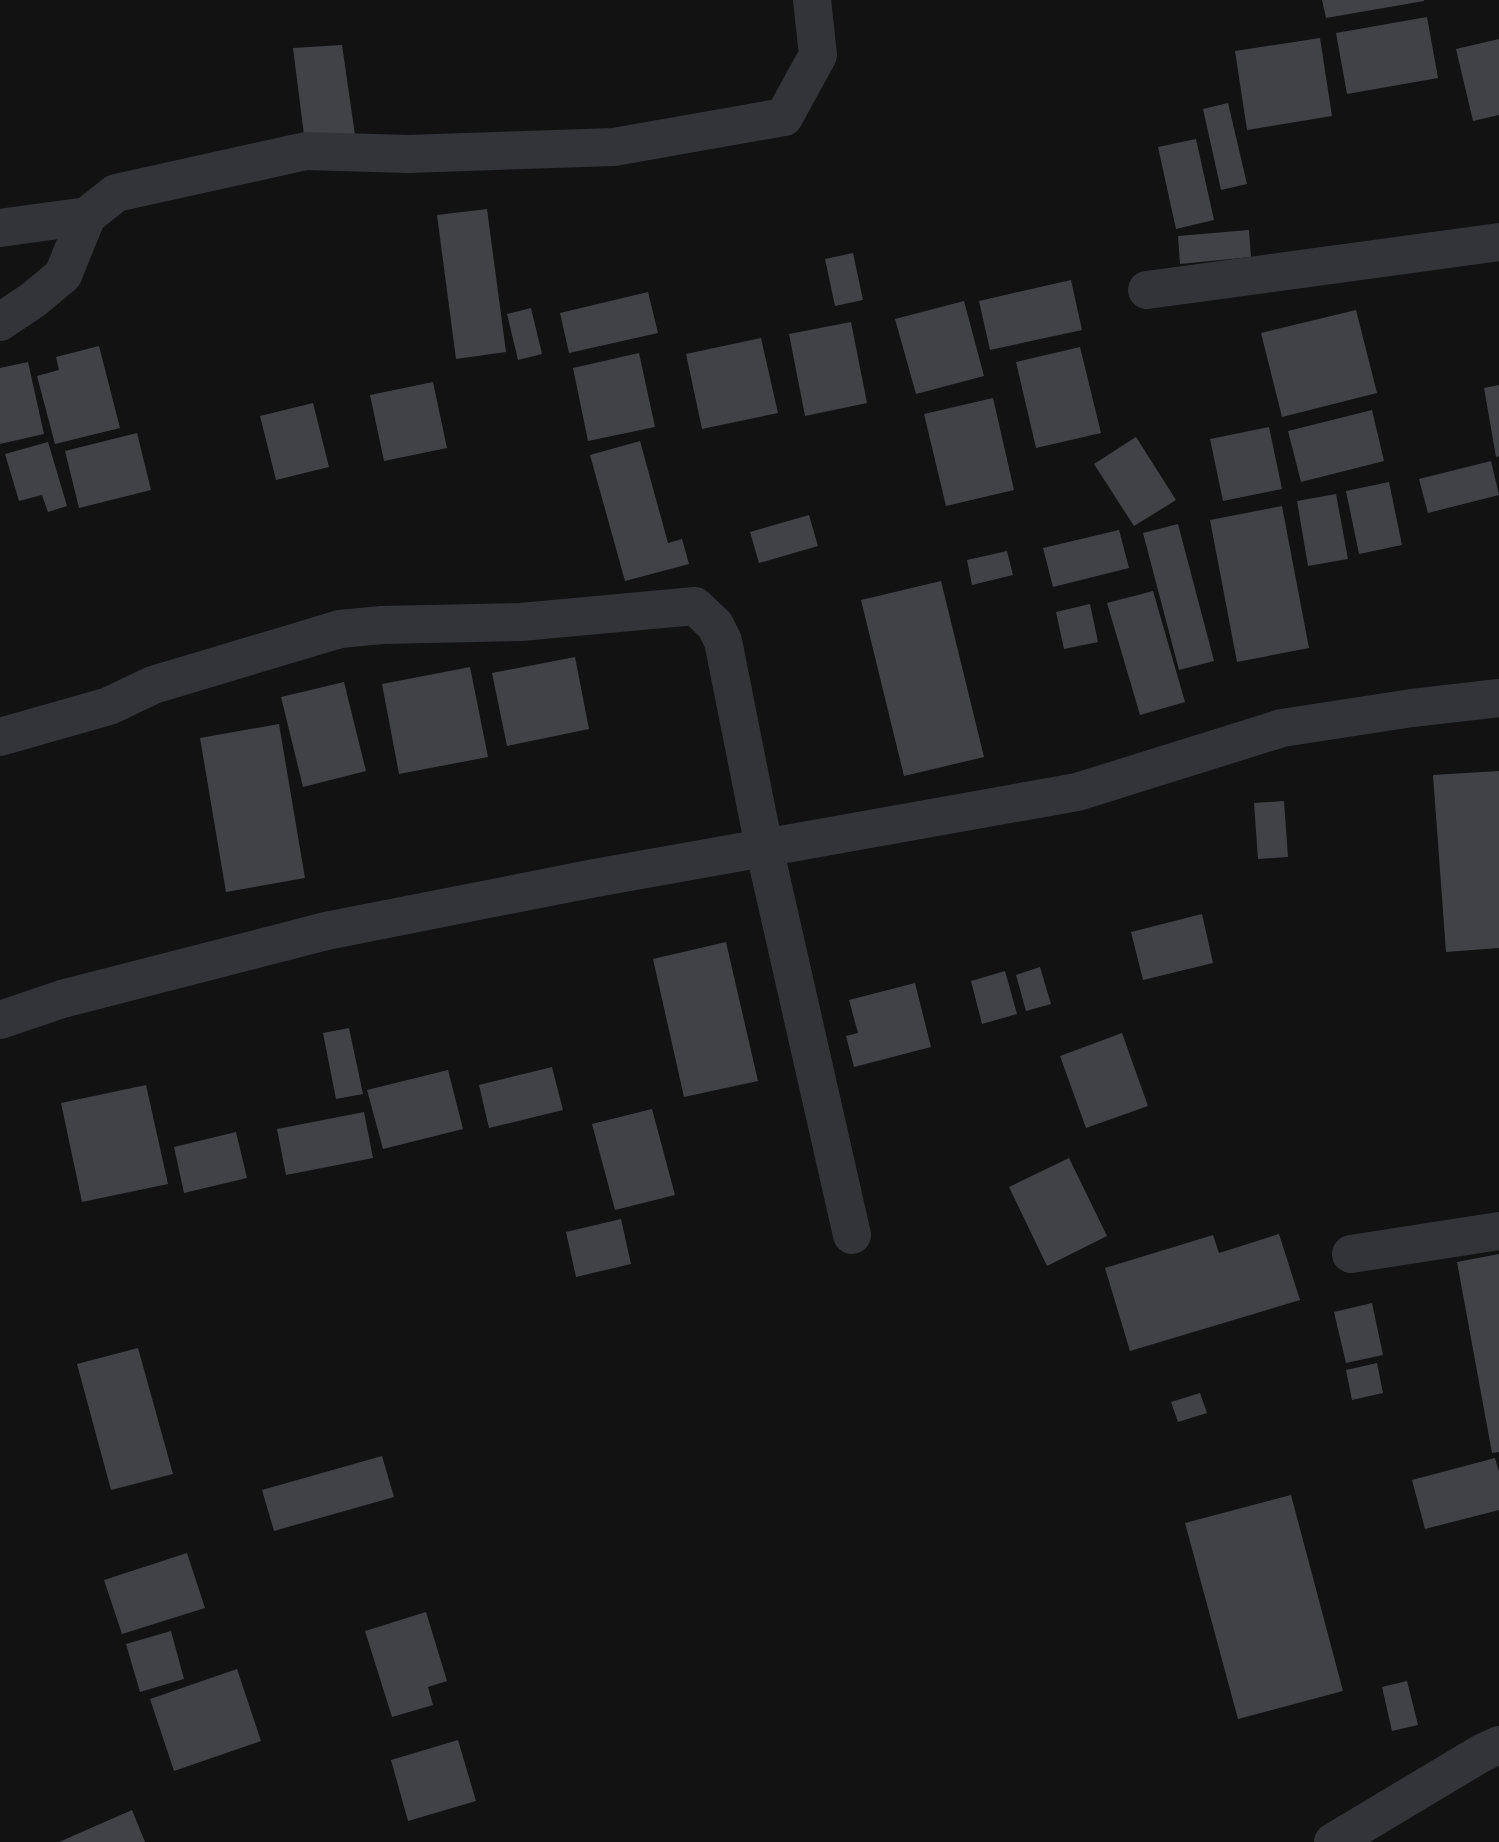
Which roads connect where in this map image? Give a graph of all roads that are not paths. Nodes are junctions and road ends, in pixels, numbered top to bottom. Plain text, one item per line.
1 (812, 0) edge
2 (87, 216) junction
3 (0, 228) edge
4 (1499, 242) edge
5 (1147, 290) dead end
6 (0, 321) edge
7 (1499, 698) edge
8 (0, 737) edge
9 (764, 847) junction
10 (0, 1020) edge
11 (1499, 1231) edge
12 (852, 1235) dead end
13 (1351, 1254) dead end
14 (1499, 1745) edge
15 (1333, 1842) edge

1 - 2 street
2 - 3 street
2 - 6 street
4 - 5 street
7 - 9 street
8 - 9 street
9 - 10 street
9 - 12 street
11 - 13 street
14 - 15 street

